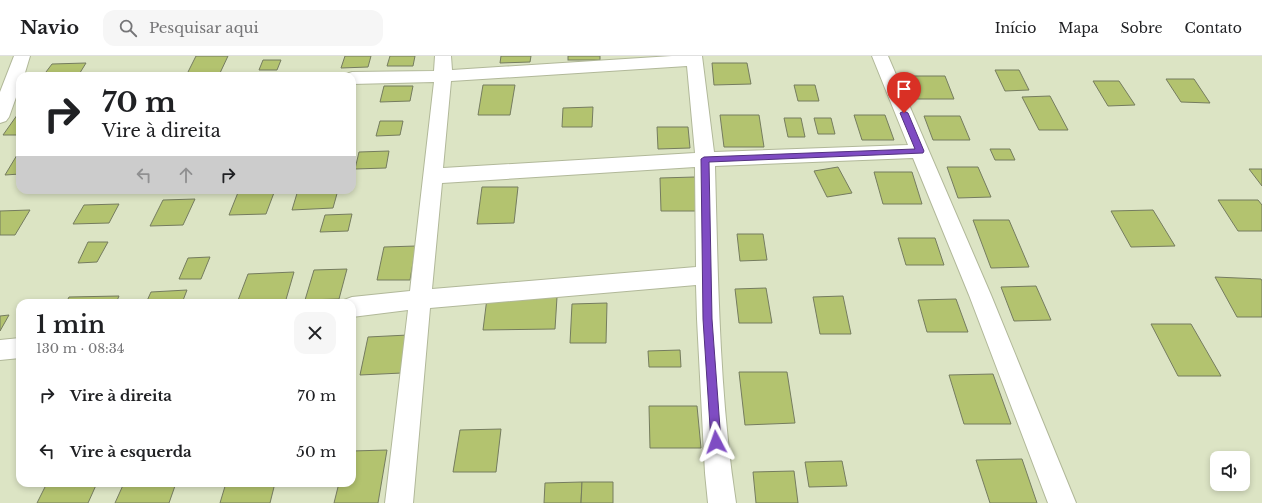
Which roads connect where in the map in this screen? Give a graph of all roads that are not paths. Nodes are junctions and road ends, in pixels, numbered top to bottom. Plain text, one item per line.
1 (22, 56) edge
2 (880, 56) edge
3 (694, 58) edge
4 (443, 66) edge
5 (16, 72) edge
6 (16, 73) edge
7 (356, 77) edge
8 (9, 93) edge
9 (0, 117) edge
10 (920, 151) junction
11 (704, 159) junction
12 (432, 176) junction
13 (707, 275) junction
14 (421, 299) junction
15 (356, 307) edge
16 (16, 348) edge
17 (0, 350) edge
18 (399, 503) edge
19 (722, 503) edge
20 (1062, 503) edge

1 - 5 street
2 - 10 street
3 - 4 street
3 - 11 street
4 - 7 street
4 - 12 street
6 - 8 street
8 - 9 street
10 - 11 street
10 - 20 street
11 - 12 street
11 - 13 street
12 - 14 street
13 - 14 street
13 - 19 street
14 - 15 street
14 - 18 street
16 - 17 street

